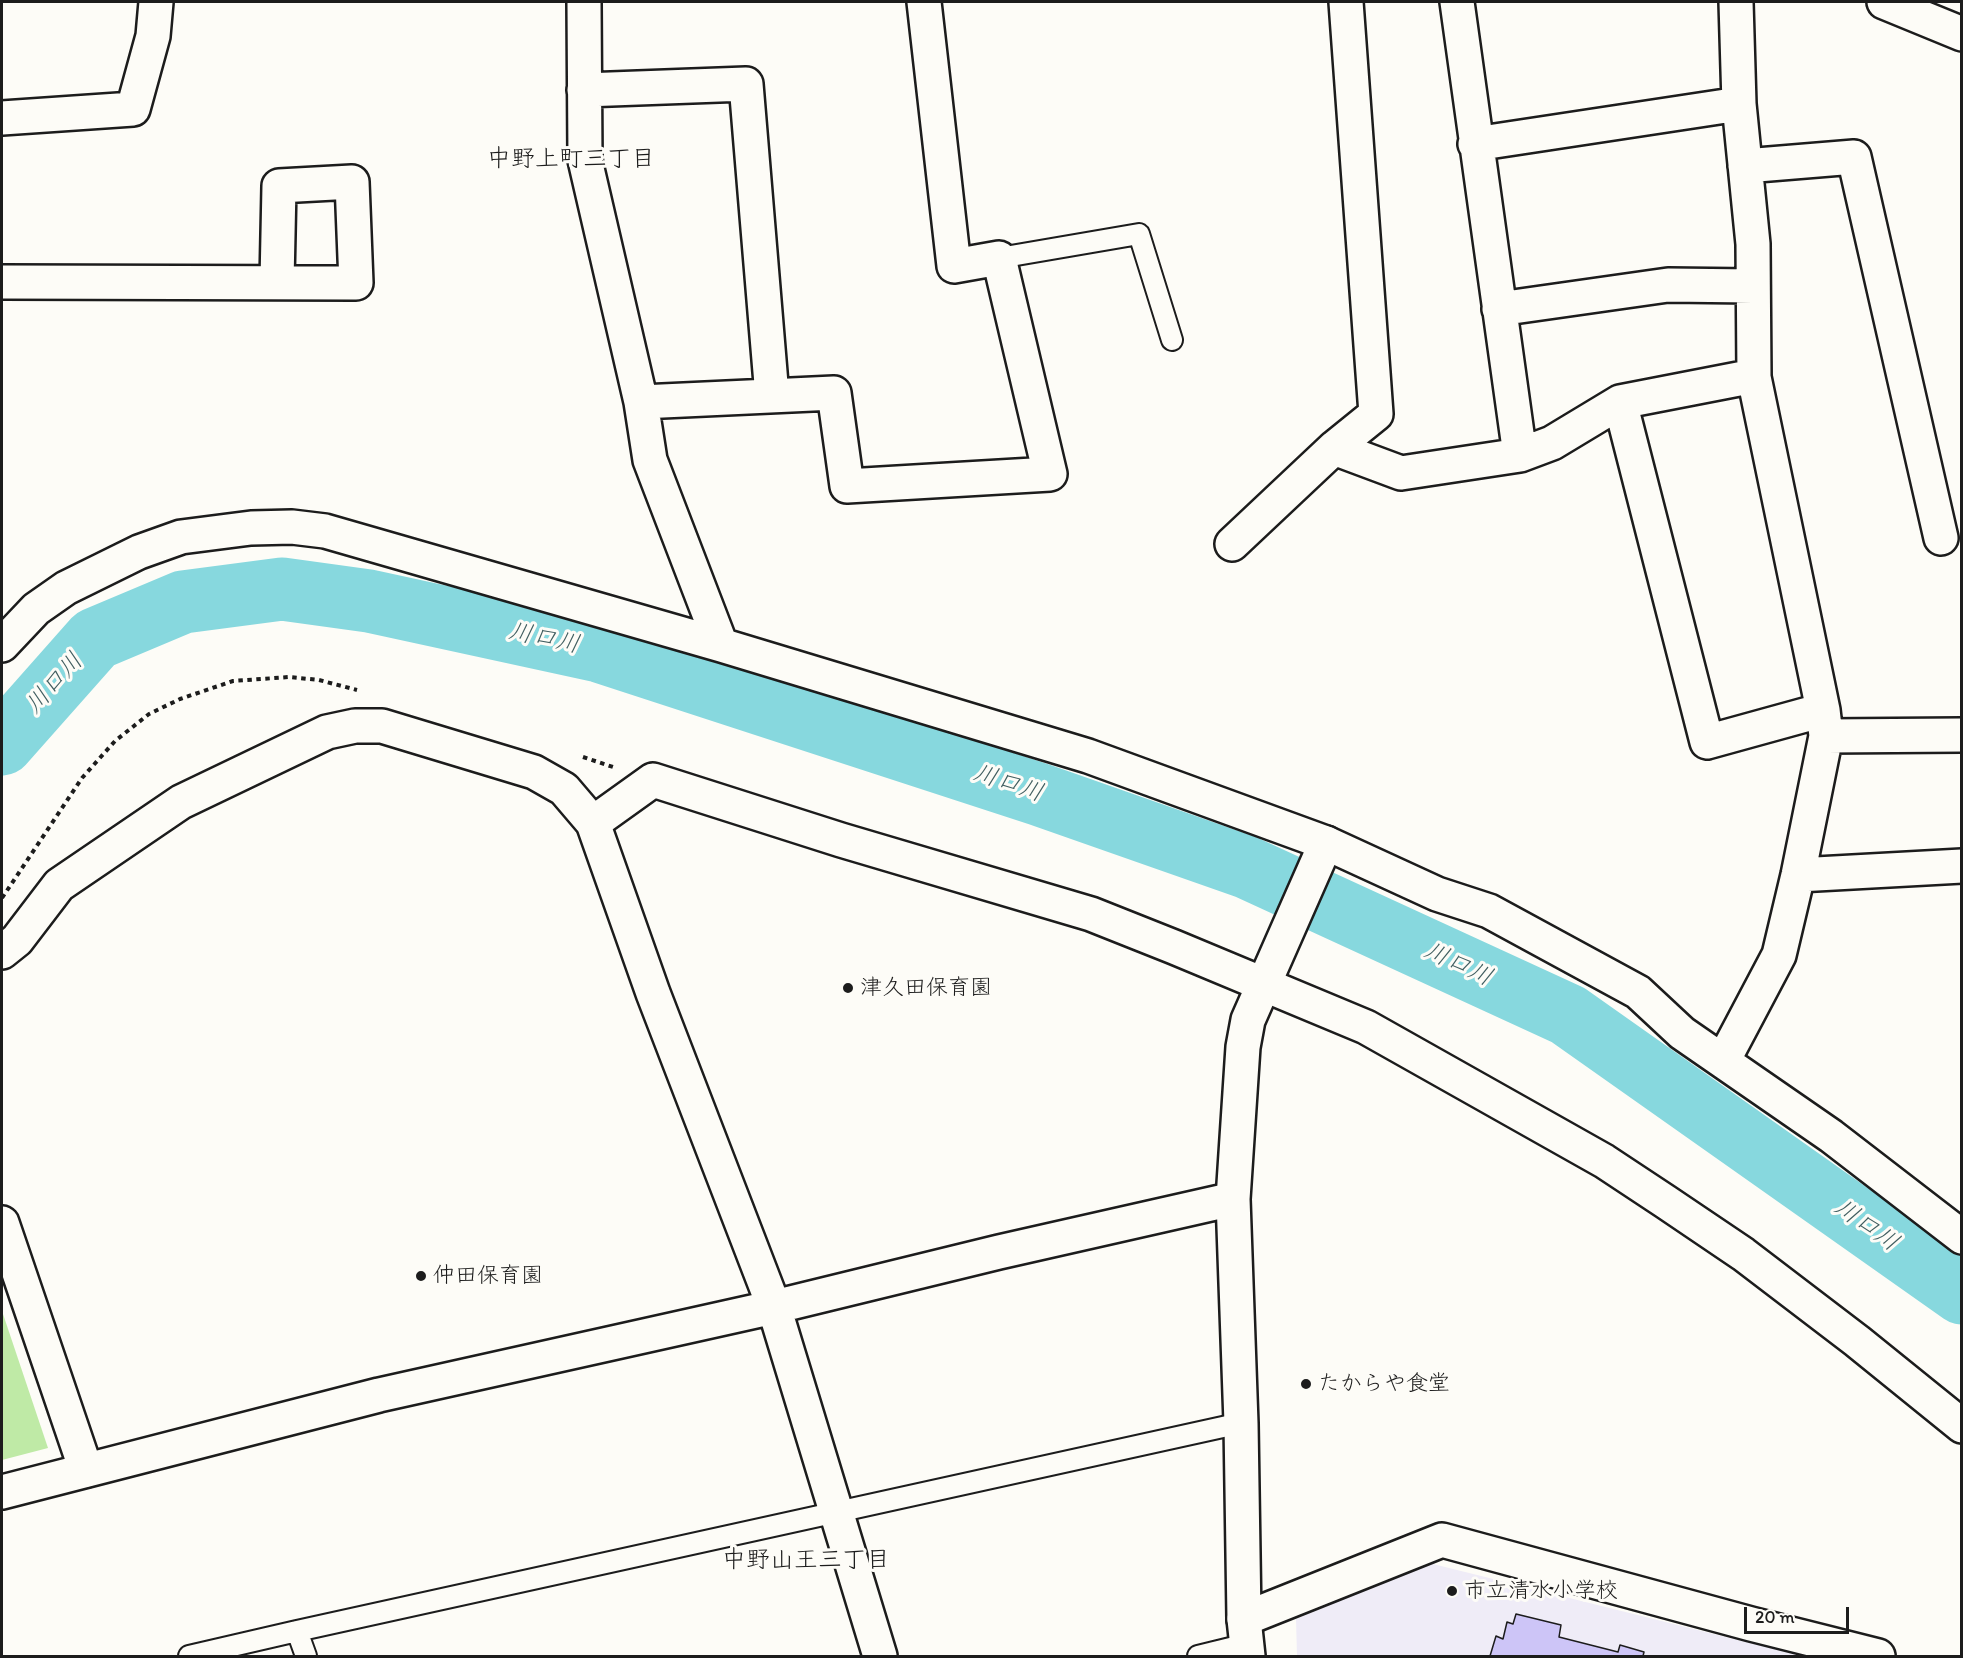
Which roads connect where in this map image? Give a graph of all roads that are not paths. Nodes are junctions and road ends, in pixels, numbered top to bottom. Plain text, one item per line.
1 (156, 2) edge
2 (584, 2) edge
3 (924, 2) edge
4 (1346, 2) edge
5 (1457, 2) edge
6 (1736, 2) edge
7 (1884, 2) edge
8 (1962, 34) edge
9 (584, 90) junction
10 (1738, 104) junction
11 (2, 118) edge
12 (1475, 144) junction
13 (1745, 166) junction
14 (999, 258) junction
15 (2, 282) edge
16 (277, 282) dead end
17 (1753, 286) junction
18 (1499, 309) junction
19 (1172, 340) dead end
20 (1754, 376) junction
21 (772, 396) junction
22 (641, 402) junction
23 (1620, 402) junction
24 (1334, 448) junction
25 (1520, 455) junction
26 (1941, 538) dead end
27 (1232, 544) dead end
28 (2, 645) edge
29 (721, 645) junction
30 (1825, 723) junction
31 (1962, 735) edge
32 (593, 823) junction
33 (1324, 848) junction
34 (1962, 866) edge
35 (1798, 875) junction
36 (2, 952) edge
37 (1267, 979) junction
38 (1723, 1061) junction
39 (1233, 1199) junction
40 (2, 1222) edge
41 (1962, 1237) edge
42 (774, 1307) junction
43 (1240, 1423) junction
44 (1962, 1426) edge
45 (86, 1470) junction
46 (2, 1492) edge
47 (835, 1513) junction
48 (297, 1631) junction
49 (1246, 1640) edge
50 (189, 1656) edge
51 (306, 1656) edge
52 (880, 1656) edge
53 (1198, 1656) edge
54 (1878, 1656) edge

1 - 11 street
2 - 9 street
3 - 14 street
4 - 24 street
5 - 12 street
6 - 10 street
7 - 8 street
9 - 21 street
9 - 22 street
10 - 12 street
10 - 13 street
12 - 18 street
13 - 17 street
13 - 26 street
14 - 19 lane
14 - 21 street
15 - 16 street
17 - 18 street
17 - 20 street
18 - 25 street
20 - 23 street
20 - 30 street
21 - 22 street
22 - 29 street
23 - 25 street
23 - 30 street
24 - 25 street
24 - 27 street
28 - 29 street
29 - 33 street
30 - 31 street
30 - 35 street
32 - 36 street
32 - 37 street
32 - 42 street
33 - 37 street
33 - 38 street
34 - 35 street
35 - 38 street
37 - 39 street
37 - 44 street
38 - 41 street
39 - 42 street
39 - 43 street
40 - 45 street
42 - 45 street
42 - 47 street
43 - 47 lane
43 - 49 street
45 - 46 street
47 - 48 lane
47 - 52 street
48 - 50 lane
48 - 51 lane
49 - 53 lane
49 - 54 street

